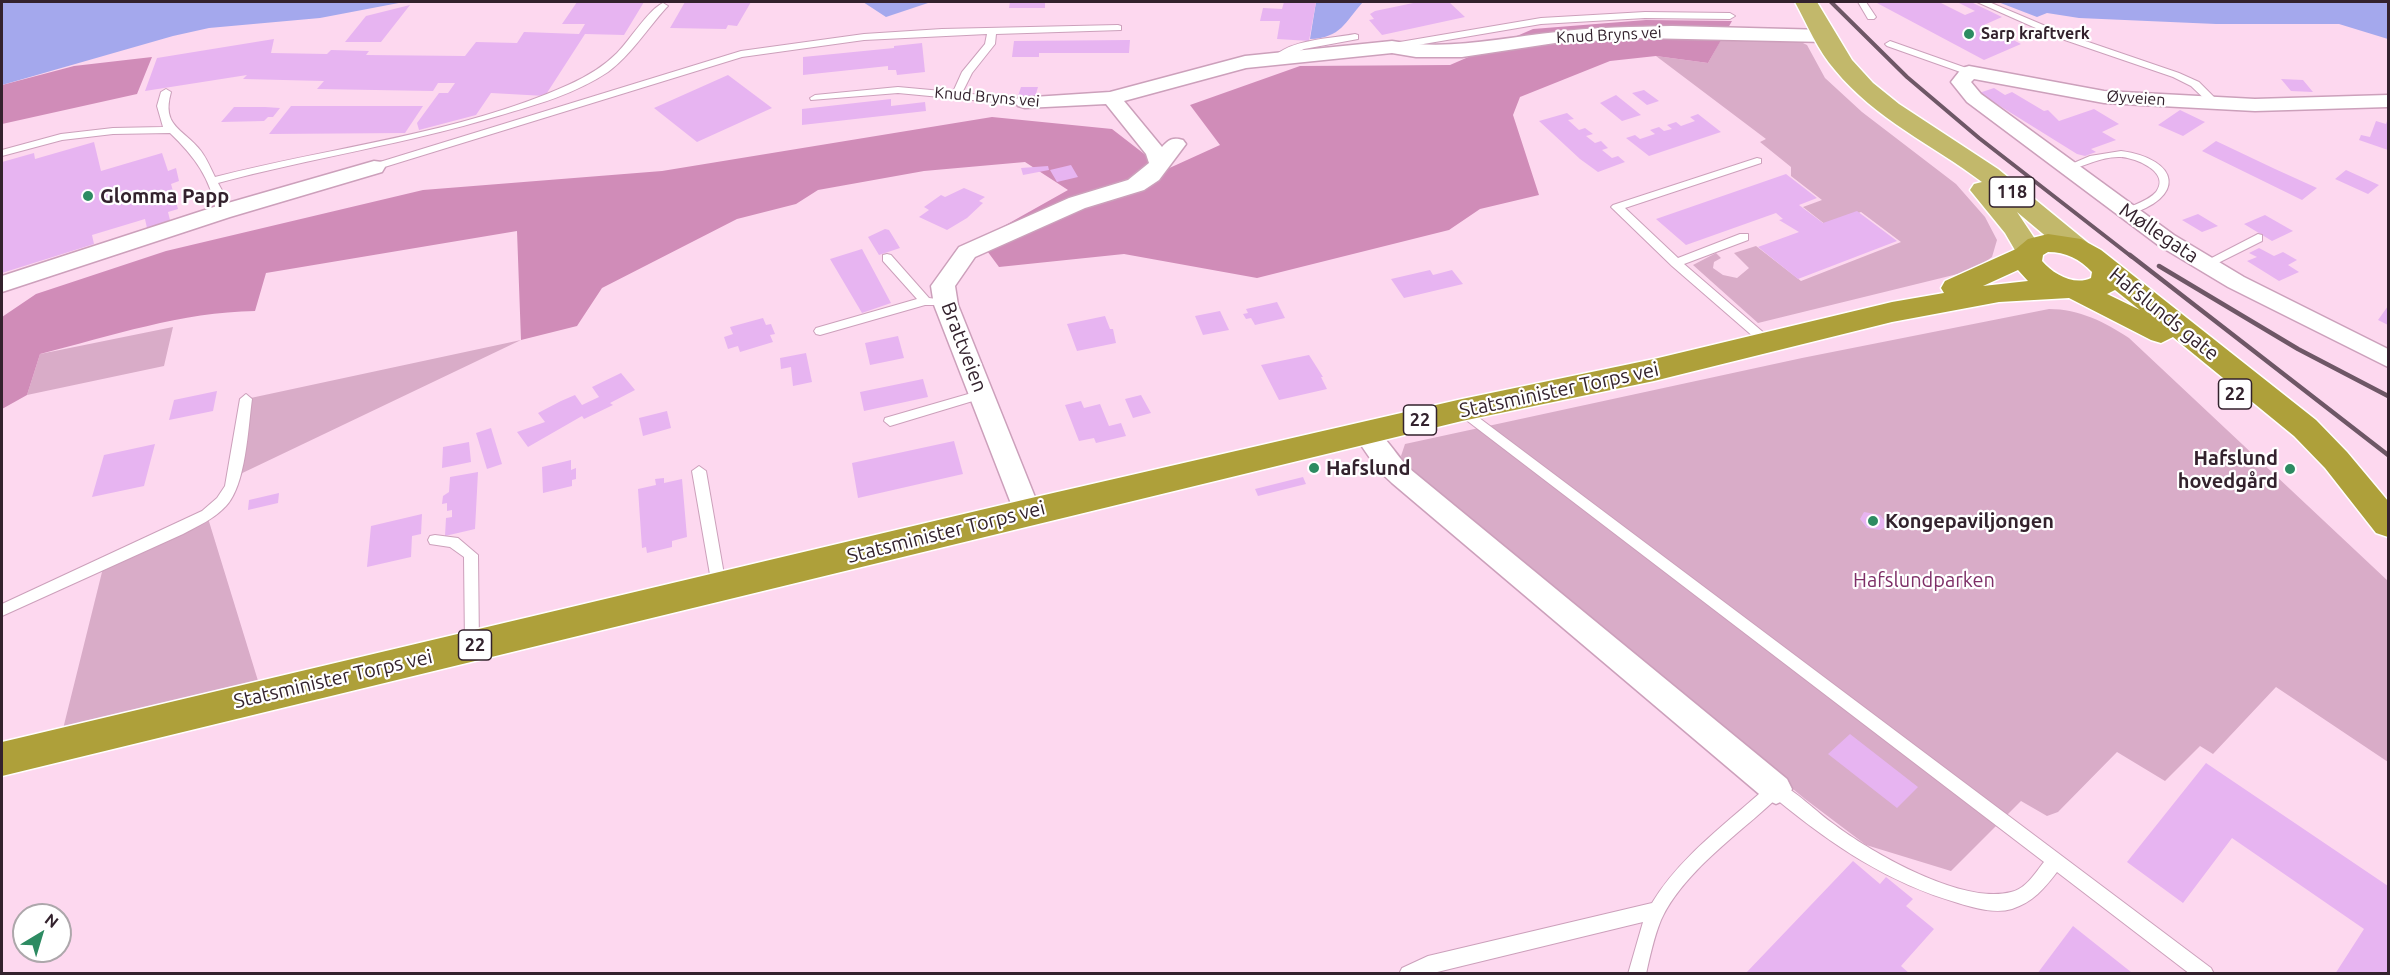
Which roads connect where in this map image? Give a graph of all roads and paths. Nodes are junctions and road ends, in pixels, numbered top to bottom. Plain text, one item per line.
1 (1806, 2) edge
2 (1862, 2) edge
3 (1982, 2) edge
4 (663, 6) dead end
5 (1730, 16) dead end
6 (1871, 17) dead end
7 (1118, 28) dead end
8 (992, 31) junction
9 (1826, 36) junction
10 (1355, 37) dead end
11 (1890, 44) dead end
12 (1392, 47) junction
13 (1276, 58) junction
14 (1969, 72) junction
15 (166, 92) dead end
16 (957, 94) junction
17 (815, 98) dead end
18 (1111, 98) junction
19 (2388, 101) edge
20 (1025, 102) joint
21 (2216, 104) junction
22 (172, 130) junction
23 (1176, 144) dead end
24 (1942, 144) junction
25 (2, 153) edge
26 (1757, 161) dead end
27 (1160, 163) junction
28 (374, 168) joint
29 (2067, 168) junction
30 (213, 181) junction
31 (222, 212) junction
32 (2127, 212) junction
33 (1744, 237) dead end
34 (2258, 238) dead end
35 (2077, 248) junction
36 (2028, 253) junction
37 (97, 254) junction
38 (886, 258) dead end
39 (1676, 263) junction
40 (2205, 264) junction
41 (2103, 265) junction
42 (2, 284) edge
43 (2073, 289) junction
44 (936, 303) junction
45 (2, 305) edge
46 (1892, 312) junction
47 (820, 331) dead end
48 (1767, 342) junction
49 (2388, 360) edge
50 (982, 394) junction
51 (246, 399) dead end
52 (1462, 410) junction
53 (890, 421) dead end
54 (1365, 432) junction
55 (699, 471) dead end
56 (1027, 512) junction
57 (2384, 519) edge
58 (435, 540) dead end
59 (719, 586) junction
60 (2, 610) edge
61 (472, 646) junction
62 (2, 759) edge
63 (1776, 789) junction
64 (2055, 860) junction
65 (1657, 910) junction
66 (1408, 974) edge
67 (1636, 974) edge
68 (2205, 974) edge

1 - 9 main road, 118
2 - 6 lane
3 - 21 lane
4 - 30 lane
5 - 12 lane
7 - 8 lane
8 - 16 lane
8 - 28 lane
9 - 12 street, Knud Bryns vei
9 - 24 main road, 118
10 - 13 lane
11 - 14 lane, Øyveien
12 - 13 street, Knud Bryns vei
13 - 18 street, Knud Bryns vei
14 - 21 street, Øyveien
14 - 29 street, Møllegata
15 - 22 lane
16 - 17 lane, Knud Bryns vei
16 - 20 lane, Knud Bryns vei
18 - 20 street, Knud Bryns vei
18 - 27 street
19 - 21 street, Øyveien
22 - 25 lane
22 - 30 lane
23 - 27 street, Brattveien
24 - 35 main road, 118
24 - 36 main road, 118
26 - 39 lane
27 - 44 street, Brattveien
28 - 31 street
29 - 32 street, Møllegata
29 - 32 lane
30 - 31 lane
31 - 37 street
32 - 40 street, Møllegata
33 - 39 lane
34 - 40 lane
35 - 36 highway, 22
35 - 41 highway, 22
36 - 43 highway, 22
36 - 46 highway, Statsminister Torps vei / 22
37 - 42 street
37 - 45 street
38 - 44 lane
39 - 48 lane
40 - 49 street, Møllegata
41 - 43 highway, 22
41 - 57 highway, Hafslunds gate / 22
43 - 46 highway, Statsminister Torps vei / 22
43 - 57 highway, Hafslunds gate / 22
44 - 47 lane
44 - 50 street, Brattveien
46 - 48 highway, Statsminister Torps vei / 22
48 - 52 highway, Statsminister Torps vei / 22
50 - 53 lane
50 - 56 street, Brattveien
51 - 60 lane
52 - 54 highway, Statsminister Torps vei / 22
52 - 64 lane
54 - 56 highway, Statsminister Torps vei / 22
54 - 63 street
55 - 59 lane
56 - 59 highway, Statsminister Torps vei / 22
58 - 61 lane
59 - 61 highway, Statsminister Torps vei / 22
61 - 62 highway, Statsminister Torps vei / 22
63 - 64 lane
63 - 65 lane
64 - 68 lane
65 - 66 lane
65 - 67 lane

